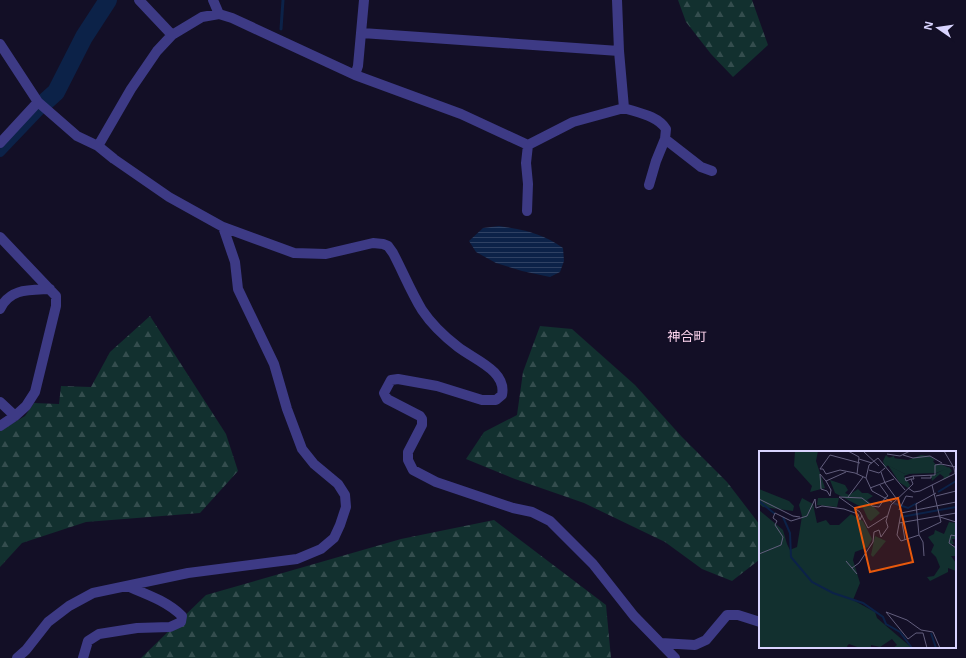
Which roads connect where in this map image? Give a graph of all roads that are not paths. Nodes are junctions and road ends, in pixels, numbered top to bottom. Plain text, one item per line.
1 (139, 0) edge
2 (213, 0) edge
3 (364, 0) edge
4 (616, 0) edge
5 (219, 14) junction
6 (362, 33) junction
7 (172, 35) junction
8 (0, 44) edge
9 (618, 51) junction
10 (355, 75) junction
11 (38, 102) junction
12 (624, 108) junction
13 (665, 139) junction
14 (0, 143) edge
15 (528, 145) junction
16 (98, 146) junction
17 (712, 171) dead end
18 (649, 185) dead end
19 (527, 211) dead end
20 (223, 227) junction
21 (0, 237) edge
22 (50, 289) junction
23 (0, 309) edge
24 (0, 402) edge
25 (15, 416) junction
26 (0, 426) edge
27 (127, 586) junction
28 (759, 622) edge
29 (661, 643) junction
30 (17, 658) edge
31 (83, 658) edge
32 (675, 658) edge

1 - 7 street
2 - 5 street
3 - 6 street
4 - 9 street
5 - 7 street
5 - 10 street
6 - 9 street
6 - 10 street
7 - 16 street
8 - 11 street
9 - 12 street
10 - 15 street
11 - 14 street
11 - 16 street
12 - 13 street
12 - 15 street
13 - 17 street
13 - 18 street
15 - 19 street
16 - 20 street
20 - 27 street
20 - 29 street
21 - 22 street
22 - 23 street
22 - 25 street
24 - 25 street
25 - 26 street
27 - 30 street
27 - 31 street
28 - 29 street
29 - 32 street

